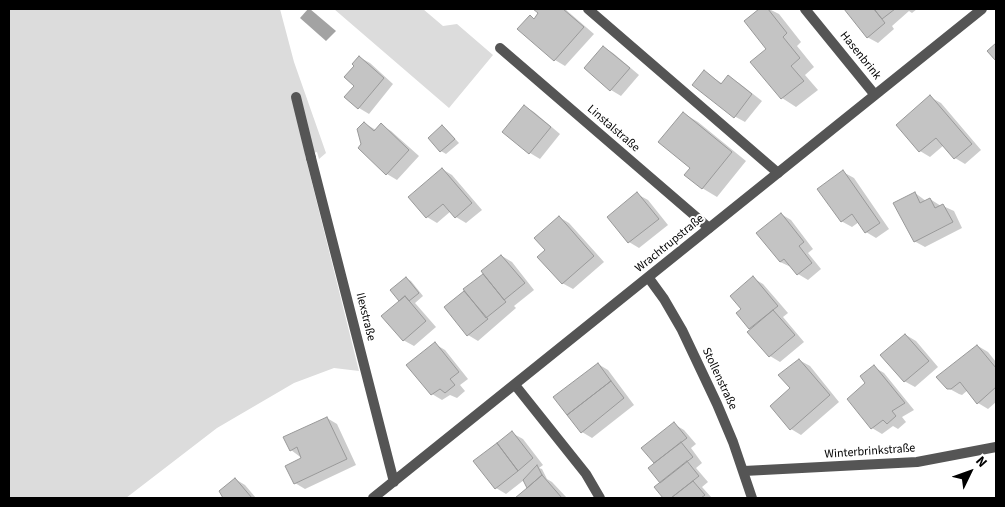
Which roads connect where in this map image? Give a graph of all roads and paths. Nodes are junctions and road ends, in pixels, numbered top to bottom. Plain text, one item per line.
1 (588, 9) edge
2 (806, 9) edge
3 (982, 9) edge
4 (500, 48) dead end
5 (875, 95) junction
6 (296, 97) dead end
7 (778, 173) junction
8 (709, 228) junction
9 (648, 277) junction
10 (515, 385) junction
11 (996, 447) edge
12 (744, 471) junction
13 (394, 482) junction
14 (373, 498) edge
15 (600, 498) edge
16 (752, 498) edge

1 - 7 street
2 - 5 street, Hasenbrink
3 - 5 street, Wrachtrupstraße
4 - 8 street, Linstalstraße
5 - 7 street, Wrachtrupstraße
6 - 13 street, Ilexstraße
7 - 8 street, Wrachtrupstraße
8 - 9 street, Wrachtrupstraße
9 - 10 street, Wrachtrupstraße
9 - 12 street, Stollenstraße
10 - 13 street, Wrachtrupstraße
10 - 15 street
11 - 12 street, Winterbrinkstraße
12 - 16 street, Stollenstraße
13 - 14 street, Wrachtrupstraße

